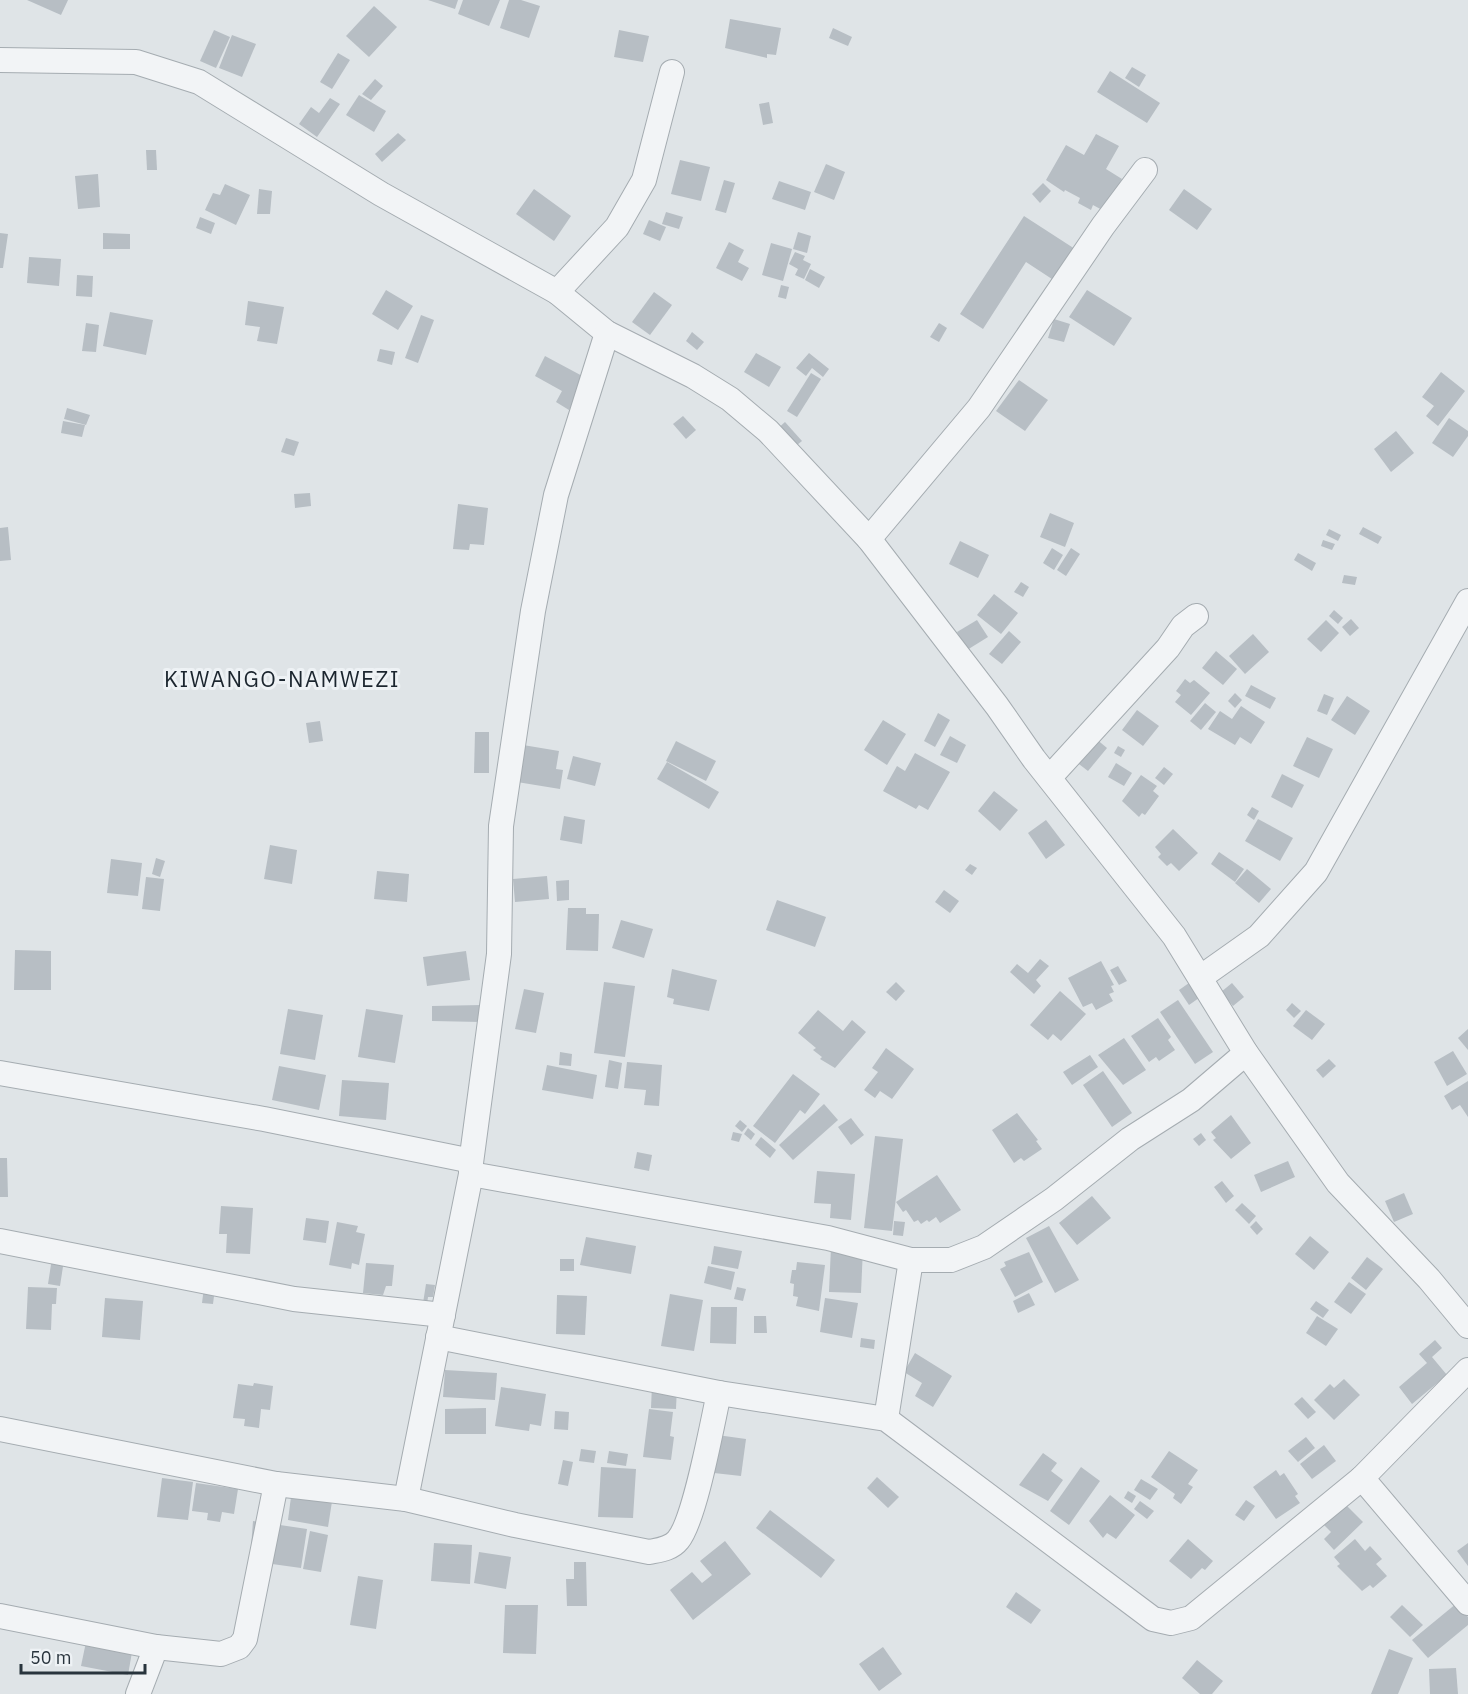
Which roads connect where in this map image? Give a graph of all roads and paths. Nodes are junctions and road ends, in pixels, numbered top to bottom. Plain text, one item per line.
1 (0, 60) edge
2 (672, 72) dead end
3 (1144, 170) dead end
4 (557, 292) junction
5 (607, 333) junction
6 (869, 539) junction
7 (1468, 601) edge
8 (1196, 616) dead end
9 (1050, 777) junction
10 (1201, 977) junction
11 (1246, 1053) junction
12 (0, 1073) edge
13 (471, 1168) junction
14 (0, 1241) edge
15 (911, 1260) junction
16 (441, 1326) junction
17 (1468, 1326) edge
18 (1468, 1370) edge
19 (719, 1393) junction
20 (886, 1419) junction
21 (0, 1429) edge
22 (1362, 1478) junction
23 (276, 1484) junction
24 (406, 1499) junction
25 (1468, 1603) edge
26 (0, 1616) edge
27 (156, 1647) junction
28 (138, 1694) edge

1 - 4 street
2 - 4 street
3 - 6 street
4 - 5 street
5 - 6 street
5 - 13 street
6 - 9 street
7 - 10 street
8 - 9 street
9 - 10 street
10 - 11 street
11 - 15 street
11 - 17 street
12 - 13 street
13 - 15 street
13 - 16 street
14 - 16 street
15 - 20 street
16 - 19 street
16 - 24 street
18 - 22 street
19 - 20 street
19 - 24 street
20 - 22 street
21 - 23 street
22 - 25 street
23 - 24 street
23 - 27 street
26 - 27 street
27 - 28 street

